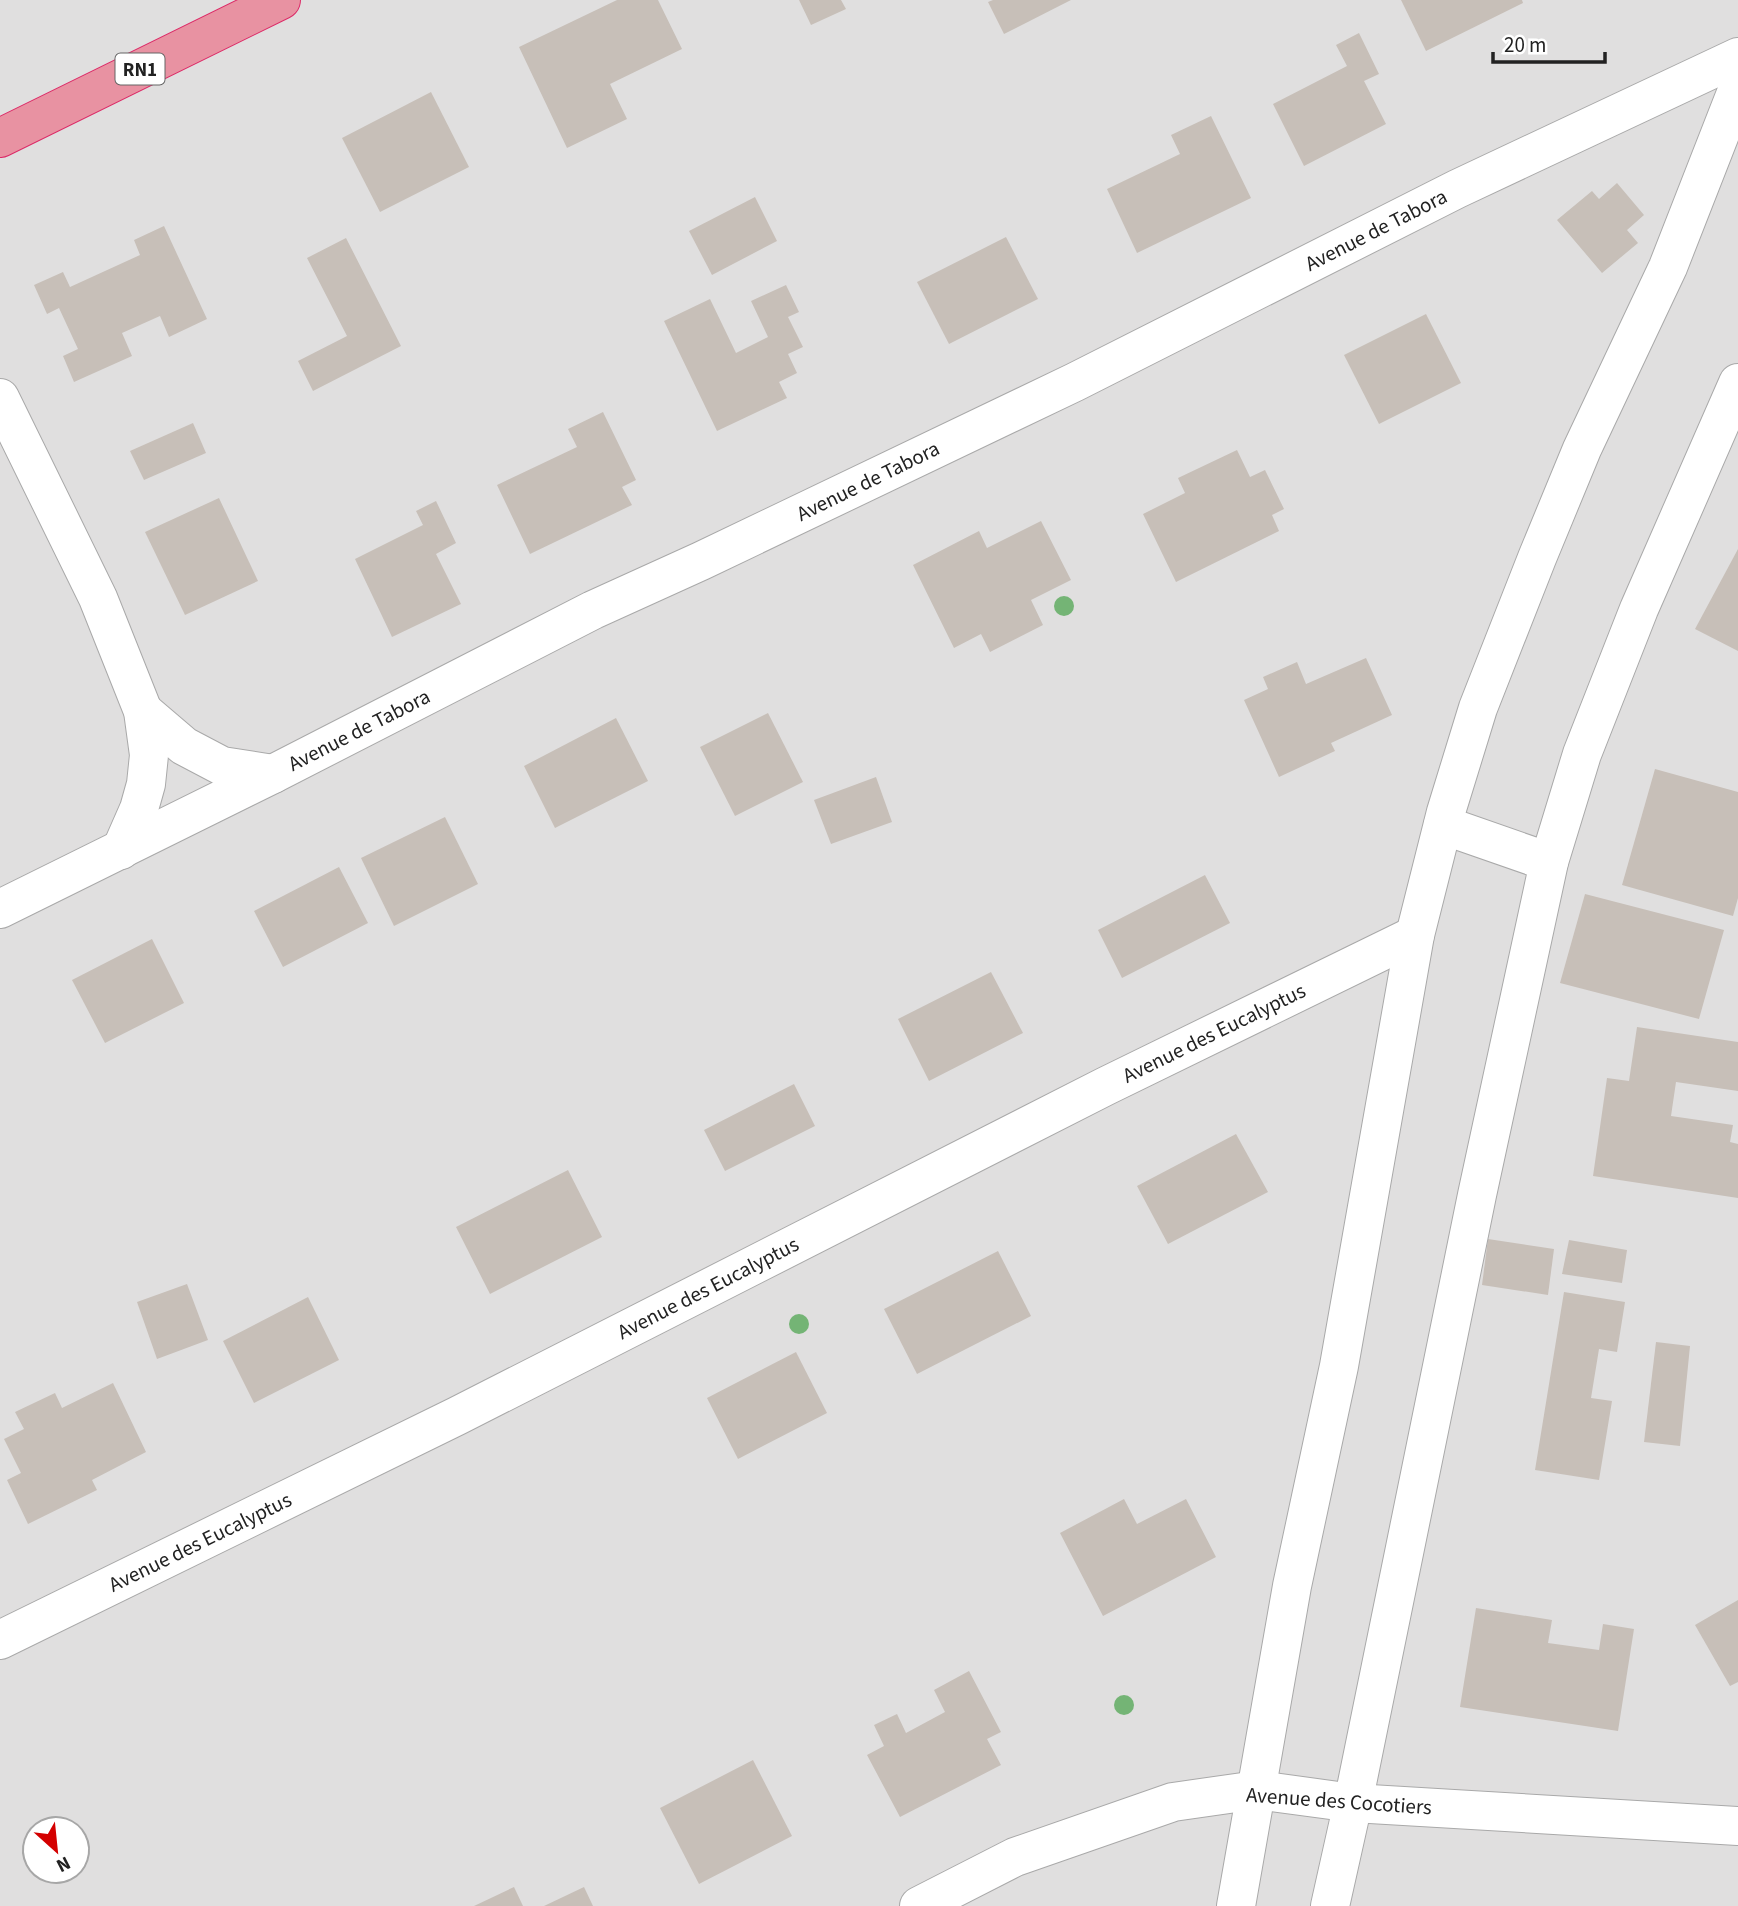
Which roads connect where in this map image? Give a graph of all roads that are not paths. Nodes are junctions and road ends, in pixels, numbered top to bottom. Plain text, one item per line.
1 (281, 0) edge
2 (1738, 57) edge
3 (1738, 88) edge
4 (0, 138) edge
5 (1738, 383) edge
6 (0, 398) edge
7 (143, 711) junction
8 (273, 774) junction
9 (1443, 825) junction
10 (121, 850) junction
11 (1549, 862) junction
12 (0, 909) edge
13 (1415, 935) junction
14 (0, 1640) edge
15 (1257, 1790) junction
16 (1353, 1803) junction
17 (1738, 1826) edge
18 (919, 1906) edge
19 (1236, 1906) edge
20 (1330, 1906) edge

1 - 4 highway, RN1
2 - 8 street, Avenue de Tabora
3 - 9 street
5 - 11 street
6 - 7 street
7 - 8 street
7 - 10 street
8 - 10 street, Avenue de Tabora
9 - 11 street
9 - 13 street
10 - 12 street, Avenue de Tabora
11 - 16 street
13 - 14 street, Avenue des Eucalyptus
13 - 15 street
15 - 16 street, Avenue des Cocotiers
15 - 18 street, Avenue des Cocotiers
15 - 19 street
16 - 17 street, Avenue des Cocotiers
16 - 20 street

